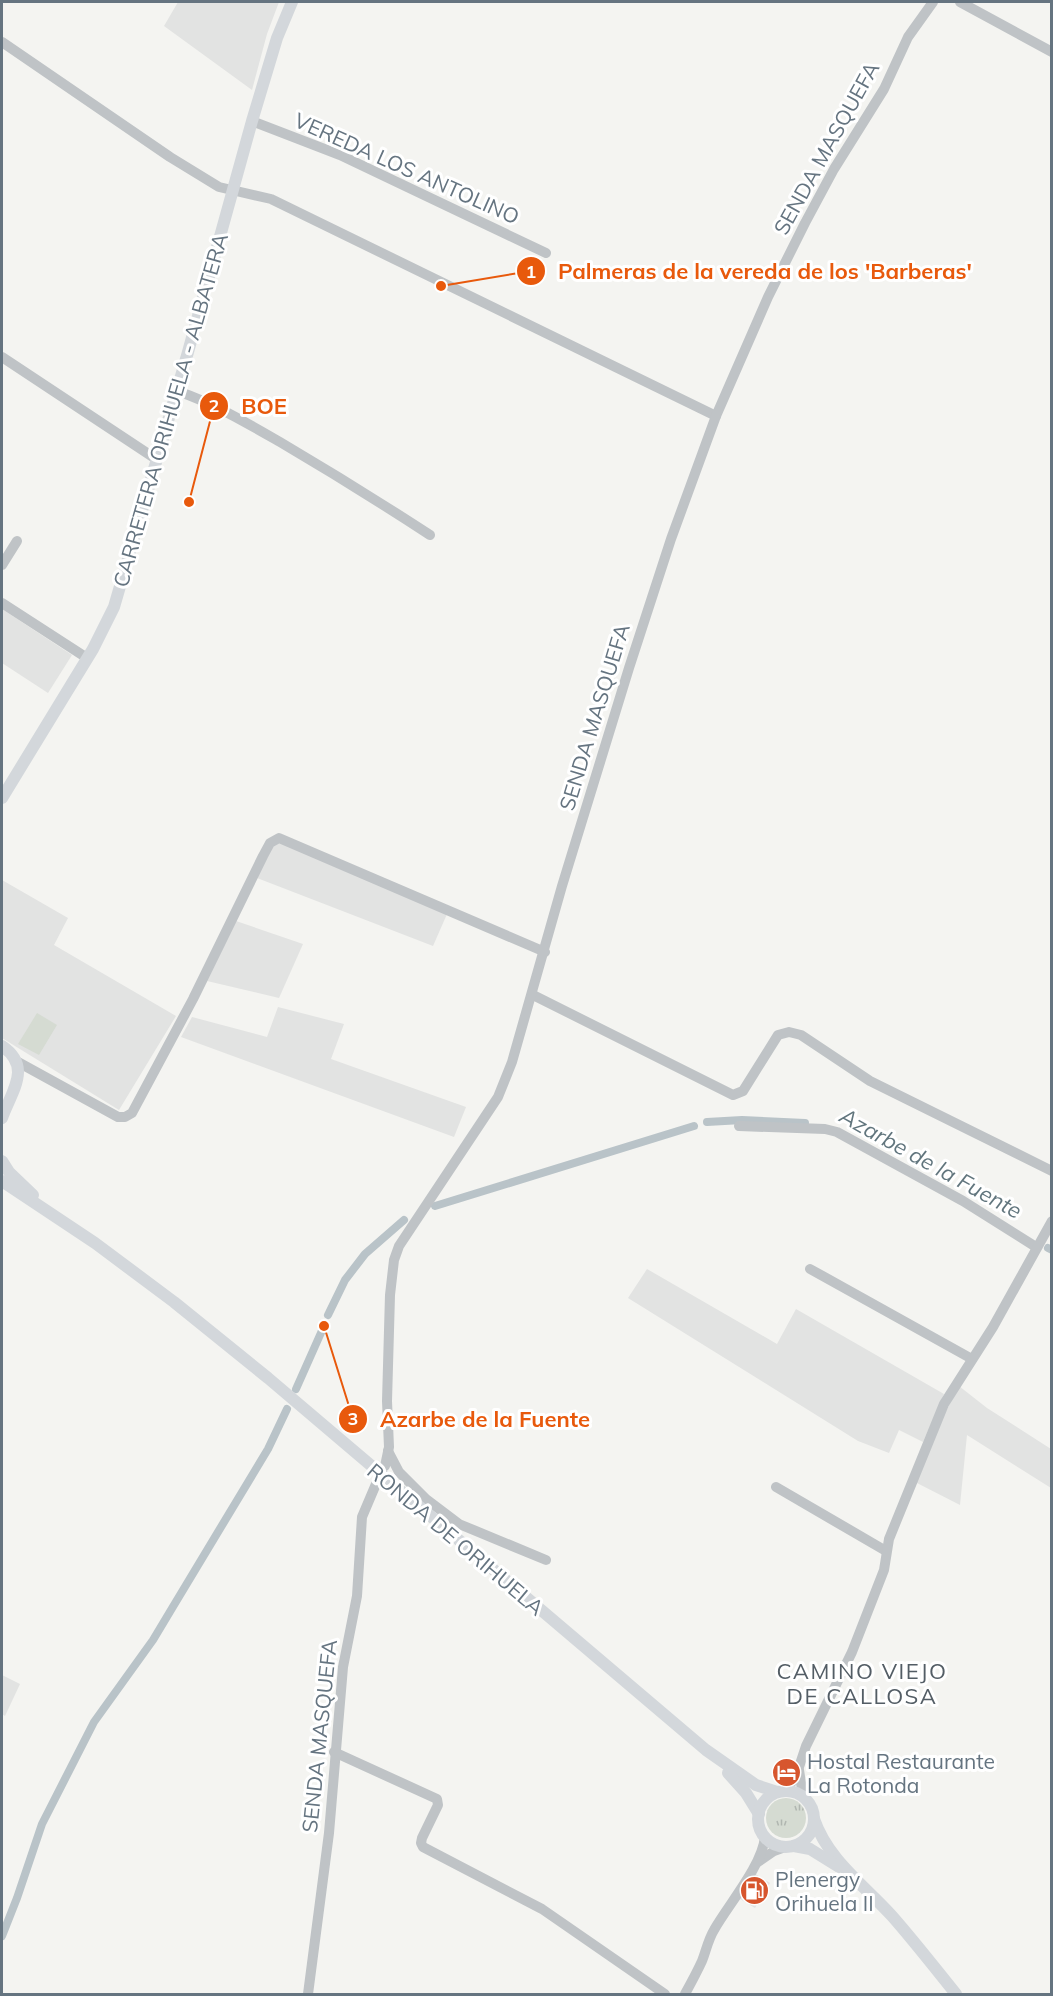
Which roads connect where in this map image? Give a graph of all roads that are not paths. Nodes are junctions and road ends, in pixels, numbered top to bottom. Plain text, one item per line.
1 (292, 2) edge
2 (933, 2) edge
3 (960, 2) edge
4 (2, 42) edge
5 (1052, 52) edge
6 (252, 121) junction
7 (232, 191) junction
8 (546, 253) dead end
9 (2, 357) edge
10 (177, 391) junction
11 (716, 416) junction
12 (156, 459) junction
13 (430, 535) dead end
14 (17, 541) dead end
15 (2, 565) edge
16 (2, 603) edge
17 (87, 658) junction
18 (2, 798) edge
19 (545, 952) junction
20 (533, 995) junction
21 (2, 1046) edge
22 (16, 1061) junction
23 (46, 1077) junction
24 (18, 1081) junction
25 (3, 1113) edge
26 (739, 1126) dead end
27 (2, 1161) edge
28 (1052, 1171) edge
29 (2, 1181) edge
30 (55, 1217) junction
31 (1052, 1221) edge
32 (1036, 1247) junction
33 (810, 1269) dead end
34 (972, 1359) junction
35 (388, 1451) junction
36 (385, 1466) dead end
37 (376, 1484) dead end
38 (777, 1486) dead end
39 (886, 1551) junction
40 (546, 1560) dead end
41 (706, 1750) junction
42 (334, 1752) junction
43 (799, 1767) junction
44 (781, 1792) junction
45 (803, 1796) junction
46 (759, 1814) junction
47 (814, 1819) junction
48 (765, 1837) junction
49 (789, 1846) junction
50 (753, 1867) junction
51 (850, 1875) junction
52 (308, 1995) edge
53 (665, 1995) edge
54 (685, 1995) edge
55 (956, 1995) edge

1 - 6 main road, CARRETERA ORIHUELA - ALBATERA
2 - 11 street, SENDA MASQUEFA
3 - 5 street
4 - 7 street
6 - 7 main road, CARRETERA ORIHUELA - ALBATERA
6 - 8 street, VEREDA LOS ANTOLINO
7 - 10 main road, CARRETERA ORIHUELA - ALBATERA
7 - 11 street
9 - 12 street
10 - 12 main road, CARRETERA ORIHUELA - ALBATERA
10 - 13 street
11 - 19 street, SENDA MASQUEFA
12 - 17 main road, CARRETERA ORIHUELA - ALBATERA
14 - 15 street
16 - 17 street
17 - 18 main road, CARRETERA ORIHUELA - ALBATERA
19 - 20 street, SENDA MASQUEFA
19 - 23 street
20 - 28 street
20 - 35 street, SENDA MASQUEFA
21 - 22 main road
22 - 23 street
22 - 24 main road
23 - 24 street
24 - 25 main road
26 - 32 street
27 - 30 main road
29 - 30 main road, RONDA DE ORIHUELA
30 - 41 main road, RONDA DE ORIHUELA
31 - 32 street
32 - 34 street
33 - 34 street
34 - 39 street
35 - 36 street, SENDA MASQUEFA
35 - 40 street
37 - 42 street, SENDA MASQUEFA
38 - 39 street
39 - 43 street
41 - 44 main road, RONDA DE ORIHUELA
41 - 46 main road, RONDA DE ORIHUELA
42 - 52 street, SENDA MASQUEFA
42 - 53 street
43 - 44 street
43 - 45 street
44 - 45 main road, RONDA DE ORIHUELA
44 - 46 main road
45 - 47 main road
46 - 48 main road, RONDA DE ORIHUELA
47 - 49 main road
47 - 51 main road
48 - 49 main road
48 - 50 street
49 - 50 street
49 - 51 main road
50 - 54 street
51 - 55 main road

